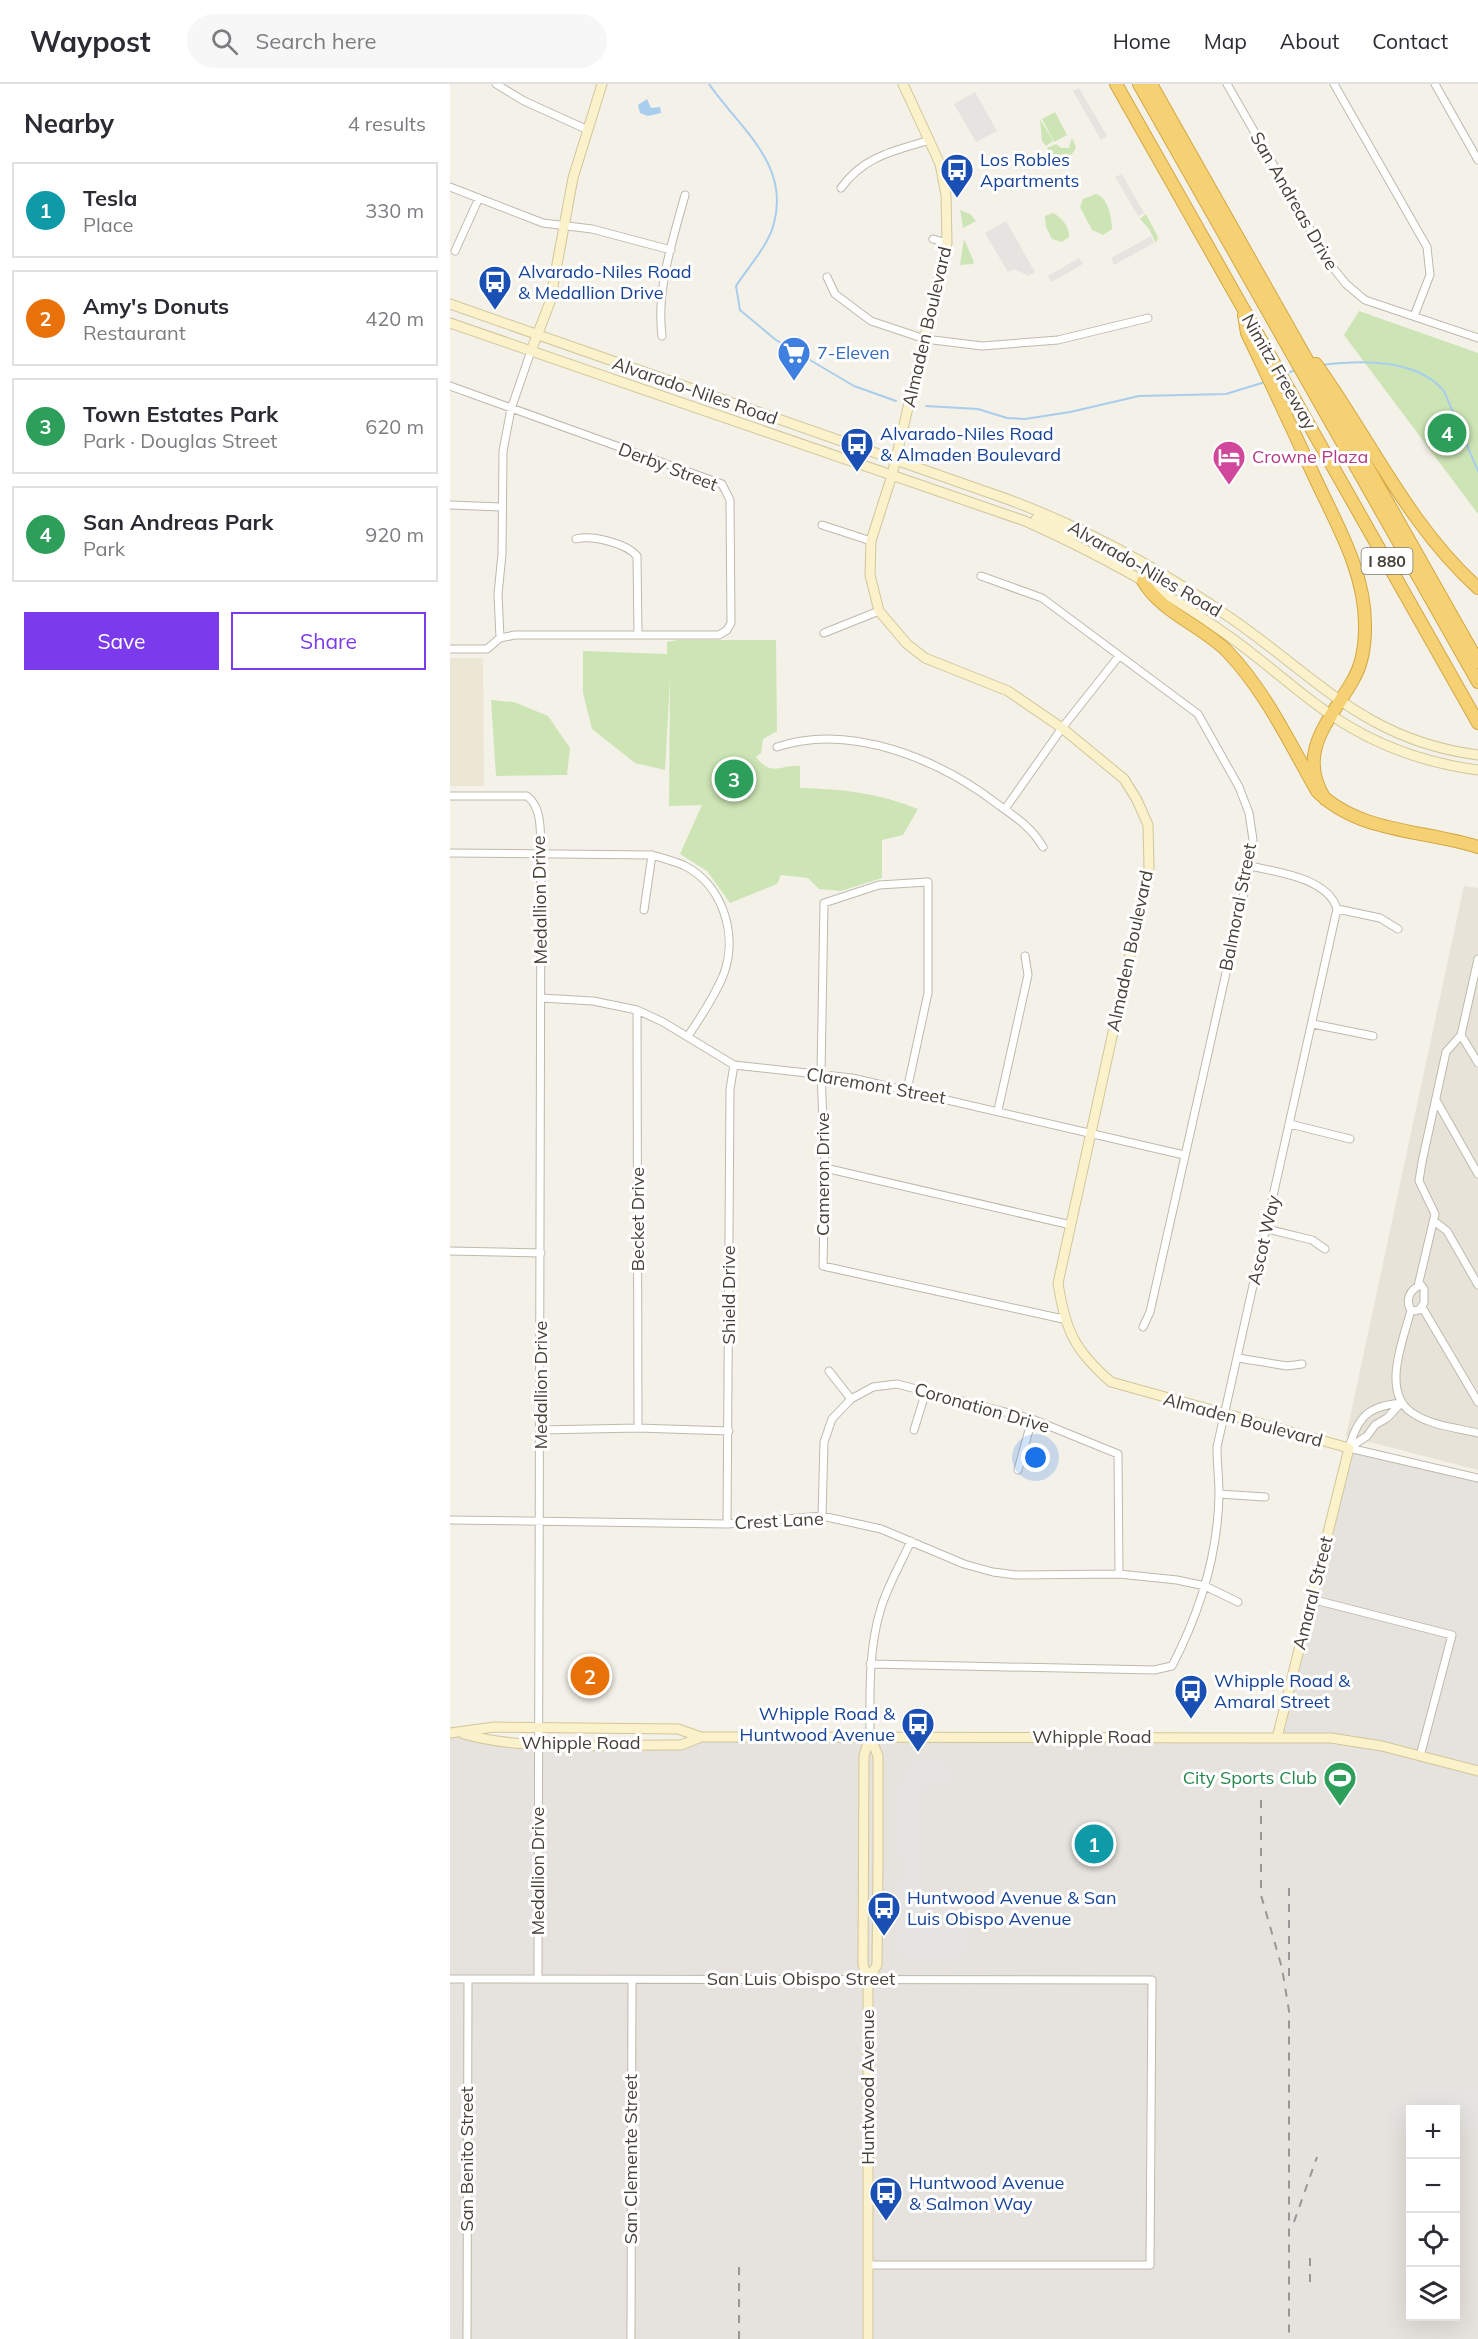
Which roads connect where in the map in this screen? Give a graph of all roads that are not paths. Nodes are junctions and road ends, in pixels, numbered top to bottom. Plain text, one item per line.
1 (496, 84) edge
2 (602, 84) edge
3 (903, 84) edge
4 (1116, 84) edge
5 (1139, 84) edge
6 (1151, 84) edge
7 (1227, 84) edge
8 (1334, 84) edge
9 (1435, 84) edge
10 (588, 130) junction
11 (930, 140) junction
12 (1478, 160) edge
13 (450, 187) edge
14 (841, 188) dead end
15 (685, 195) dead end
16 (479, 198) junction
17 (565, 225) junction
18 (933, 239) dead end
19 (947, 243) junction
20 (671, 250) junction
21 (455, 251) dead end
22 (828, 277) dead end
23 (450, 304) edge
24 (1414, 316) junction
25 (1148, 318) dead end
26 (1277, 320) junction
27 (450, 323) edge
28 (1252, 332) junction
29 (537, 334) junction
30 (662, 336) dead end
31 (1478, 338) edge
32 (925, 339) junction
33 (531, 351) junction
34 (450, 386) edge
35 (1322, 389) junction
36 (511, 409) junction
37 (896, 460) junction
38 (892, 475) junction
39 (450, 505) edge
40 (501, 507) junction
41 (1002, 513) junction
42 (822, 525) dead end
43 (1083, 530) junction
44 (576, 538) dead end
45 (871, 541) junction
46 (981, 576) dead end
47 (1143, 581) junction
48 (1478, 588) edge
49 (879, 611) junction
50 (824, 633) dead end
51 (638, 635) junction
52 (500, 638) junction
53 (450, 649) edge
54 (1119, 656) junction
55 (1478, 662) edge
56 (1478, 682) edge
57 (1340, 702) junction
58 (1331, 715) junction
59 (1478, 723) edge
60 (1062, 728) junction
61 (777, 747) dead end
62 (1478, 755) edge
63 (1478, 770) edge
64 (450, 796) edge
65 (1325, 799) junction
66 (1005, 809) junction
67 (1043, 847) dead end
68 (1478, 847) edge
69 (541, 852) junction
70 (450, 853) edge
71 (652, 855) junction
72 (1250, 866) junction
73 (1337, 909) junction
74 (644, 910) dead end
75 (1398, 929) dead end
76 (1025, 956) dead end
77 (1478, 959) edge
78 (1475, 980) edge
79 (541, 998) junction
80 (637, 1010) junction
81 (1313, 1024) junction
82 (1461, 1035) junction
83 (688, 1036) junction
84 (1373, 1036) dead end
85 (1478, 1063) edge
86 (734, 1065) junction
87 (821, 1074) junction
88 (907, 1090) junction
89 (1436, 1100) junction
90 (998, 1110) junction
91 (1290, 1125) junction
92 (1092, 1132) junction
93 (1350, 1140) dead end
94 (1184, 1155) junction
95 (825, 1168) junction
96 (1478, 1174) edge
97 (1434, 1221) junction
98 (1071, 1225) junction
99 (1267, 1229) junction
100 (1325, 1249) dead end
101 (450, 1251) edge
102 (541, 1253) junction
103 (1478, 1285) edge
104 (1418, 1286) junction
105 (1422, 1307) junction
106 (1411, 1310) junction
107 (1063, 1319) junction
108 (1143, 1327) dead end
109 (1238, 1358) junction
110 (1302, 1364) dead end
111 (829, 1371) dead end
112 (926, 1391) junction
113 (851, 1399) junction
114 (1478, 1402) edge
115 (1401, 1403) junction
116 (1224, 1415) junction
117 (1032, 1419) junction
118 (638, 1428) junction
119 (541, 1430) junction
120 (914, 1430) dead end
121 (729, 1431) junction
122 (1478, 1433) edge
123 (1349, 1448) junction
124 (1017, 1470) dead end
125 (1478, 1478) edge
126 (1219, 1494) junction
127 (1265, 1497) dead end
128 (822, 1516) junction
129 (450, 1520) edge
130 (541, 1522) junction
131 (727, 1524) junction
132 (911, 1541) junction
133 (1119, 1574) junction
134 (1205, 1586) junction
135 (1311, 1599) junction
136 (1238, 1602) dead end
137 (870, 1664) junction
138 (538, 1728) junction
139 (450, 1733) edge
140 (461, 1733) junction
141 (870, 1736) junction
142 (701, 1737) junction
143 (1277, 1738) junction
144 (538, 1743) junction
145 (1420, 1756) junction
146 (1478, 1772) edge
147 (450, 1979) edge
148 (468, 1979) junction
149 (538, 1979) junction
150 (632, 1979) junction
151 (868, 1979) junction
152 (868, 2265) junction
153 (467, 2339) edge
154 (631, 2339) edge
155 (868, 2339) edge

1 - 10 street
2 - 10 main road
3 - 11 main road, Almaden Boulevard
4 - 28 highway, Nimitz Freeway
5 - 26 highway, I 880
6 - 26 highway, Nimitz Freeway / I 880
7 - 24 street, San Andreas Drive
8 - 24 street
9 - 12 street
10 - 17 main road
11 - 14 street
11 - 19 main road, Almaden Boulevard
13 - 16 street
15 - 20 street
16 - 17 street
16 - 21 street
17 - 20 street
17 - 29 main road
18 - 19 street
19 - 32 main road, Almaden Boulevard
20 - 30 street
22 - 32 street
23 - 29 main road, Alvarado-Niles Road
24 - 31 street, San Andreas Drive
25 - 32 street
26 - 35 highway, Nimitz Freeway / I 880
27 - 33 main road, Alvarado-Niles Road
28 - 57 highway
28 - 59 highway, Nimitz Freeway / I 880
29 - 33 main road
29 - 37 main road, Alvarado-Niles Road
32 - 37 main road, Almaden Boulevard
33 - 36 street
33 - 38 main road, Alvarado-Niles Road
34 - 36 street, Derby Street
35 - 48 highway
35 - 55 highway, Nimitz Freeway / I 880
35 - 56 highway, I 880
36 - 40 street
36 - 51 street, Derby Street
37 - 38 main road, Almaden Boulevard
37 - 43 main road, Alvarado-Niles Road
38 - 41 main road, Alvarado-Niles Road
38 - 45 main road, Almaden Boulevard
39 - 40 street
40 - 52 street
41 - 43 main road
41 - 47 main road, Alvarado-Niles Road
42 - 45 street
43 - 57 main road, Alvarado-Niles Road
44 - 51 street
45 - 49 main road, Almaden Boulevard
46 - 54 street, Balmoral Street
47 - 58 main road, Alvarado-Niles Road
47 - 65 highway
49 - 50 street
49 - 60 main road, Almaden Boulevard
51 - 52 street
52 - 53 street
54 - 60 street
54 - 72 street, Balmoral Street
57 - 58 highway
57 - 62 main road, Alvarado-Niles Road
58 - 63 main road, Alvarado-Niles Road
58 - 65 highway
60 - 66 street
60 - 92 main road, Almaden Boulevard
61 - 66 street
64 - 69 street, Medallion Drive
65 - 68 highway
66 - 67 street
69 - 70 street
69 - 71 street
69 - 79 street, Medallion Drive
71 - 74 street
71 - 83 street
72 - 73 street
72 - 94 street, Balmoral Street
73 - 75 street
73 - 81 street, Ascot Way
76 - 90 street
77 - 78 street
78 - 82 street
79 - 80 street, Claremont Street
79 - 102 street, Medallion Drive
80 - 83 street, Claremont Street
80 - 118 street, Becket Drive
81 - 84 street
81 - 91 street, Ascot Way
82 - 85 street
82 - 89 street
83 - 86 street, Claremont Street
86 - 87 street, Claremont Street
86 - 121 street, Shield Drive
87 - 88 street, Claremont Street
87 - 88 street, Cameron Drive
87 - 95 street, Cameron Drive
88 - 90 street, Claremont Street
89 - 96 street
89 - 97 street
90 - 92 street, Claremont Street
91 - 93 street
91 - 99 street, Ascot Way
92 - 94 street, Claremont Street
92 - 98 main road, Almaden Boulevard
94 - 108 street, Balmoral Street
95 - 98 street
95 - 107 street, Cameron Drive
97 - 103 street
97 - 104 street
98 - 107 main road, Almaden Boulevard
99 - 100 street
99 - 109 street, Ascot Way
101 - 102 street
102 - 119 street, Medallion Drive
104 - 105 street
104 - 106 street
105 - 106 street
105 - 114 street
106 - 115 street
107 - 116 main road, Almaden Boulevard
109 - 110 street
109 - 116 street, Ascot Way
111 - 113 street
112 - 113 street, Coronation Drive
112 - 117 street, Coronation Drive
112 - 120 street
113 - 128 street, Coronation Drive
115 - 122 street
115 - 123 street
115 - 123 street, Amaral Street
116 - 123 main road, Almaden Boulevard
116 - 126 street, Ascot Way
117 - 124 street
117 - 133 street, Coronation Drive
118 - 119 street
118 - 121 street
119 - 130 street, Medallion Drive
121 - 131 street, Shield Drive
123 - 125 street
123 - 135 main road, Amaral Street
126 - 127 street
126 - 134 street, Ascot Way
128 - 131 street, Crest Lane
128 - 132 street, Crest Lane
129 - 130 street, Crest Lane
130 - 131 street, Crest Lane
130 - 138 street, Medallion Drive
132 - 133 street, Crest Lane
132 - 137 street, Huntwood Avenue
133 - 134 street, Crest Lane
134 - 136 street, Crest Lane
134 - 137 street, Ascot Way
135 - 143 main road, Amaral Street
135 - 145 street
137 - 141 street, Huntwood Avenue
138 - 140 main road, Whipple Road
138 - 142 main road, Whipple Road
138 - 144 street, Medallion Drive
139 - 140 main road, Whipple Road
140 - 144 main road, Whipple Road
141 - 142 main road, Whipple Road
141 - 143 main road, Whipple Road
141 - 151 main road, Huntwood Avenue
141 - 151 main road, Huntwood Avenue
142 - 144 main road, Whipple Road
143 - 145 main road, Whipple Road
144 - 149 street, Medallion Drive
145 - 146 main road, Whipple Road
147 - 148 street, San Luis Obispo Street
148 - 149 street, San Luis Obispo Street
148 - 153 street, San Benito Street
149 - 150 street, San Luis Obispo Street
150 - 151 street, San Luis Obispo Street
150 - 154 street, San Clemente Street
151 - 152 main road, Huntwood Avenue
151 - 152 street, San Luis Obispo Street
152 - 155 main road, Huntwood Avenue

